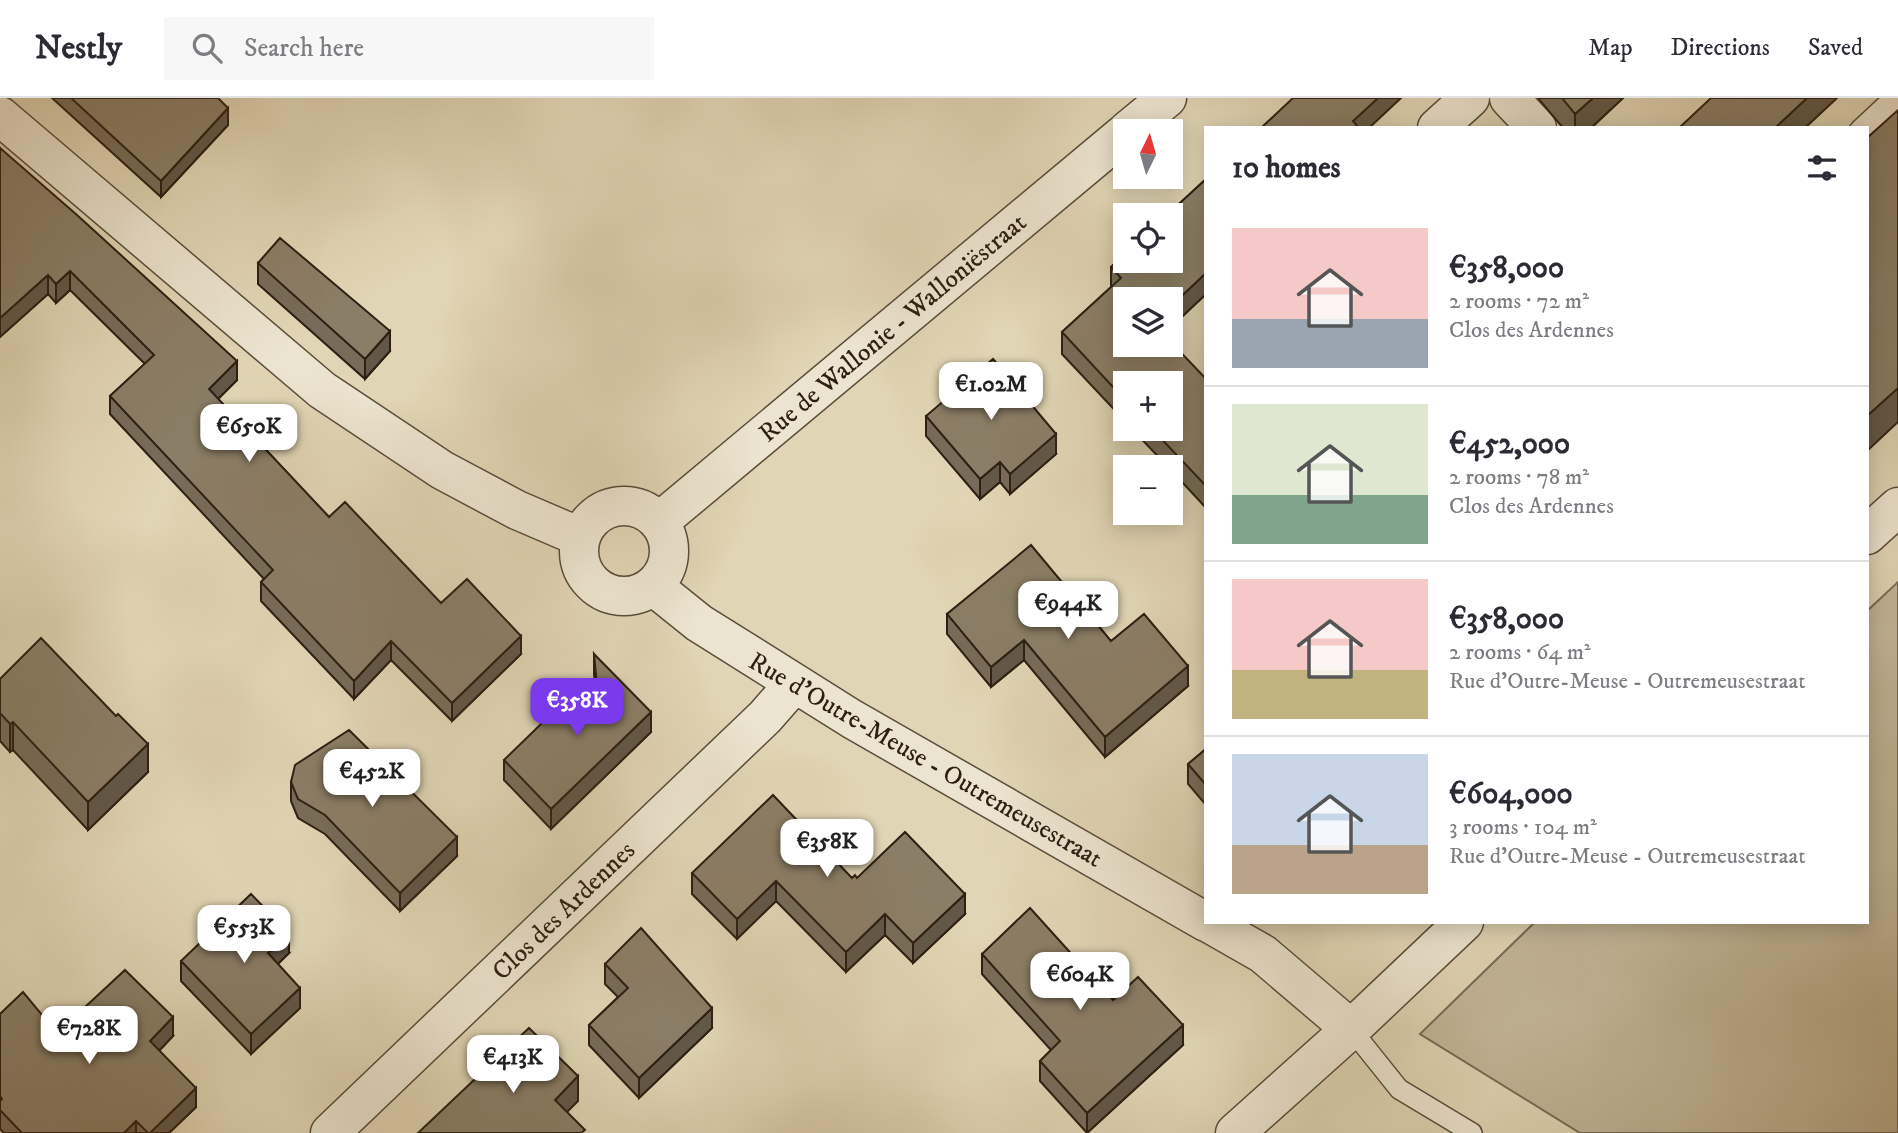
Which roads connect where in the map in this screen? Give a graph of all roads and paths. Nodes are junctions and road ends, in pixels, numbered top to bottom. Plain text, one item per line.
1 (1167, 98) edge
2 (1470, 98) edge
3 (1509, 98) edge
4 (1898, 107) edge
5 (0, 116) edge
6 (1142, 119) edge
7 (1439, 126) edge
8 (1535, 126) edge
9 (1869, 134) edge
10 (1113, 143) edge
11 (1898, 507) edge
12 (659, 522) junction
13 (1869, 533) edge
14 (580, 537) junction
15 (653, 586) junction
16 (793, 684) junction
17 (1204, 921) edge
18 (1210, 924) edge
19 (1462, 924) edge
20 (1351, 1029) junction
21 (330, 1133) edge
22 (1235, 1133) edge
23 (1472, 1133) edge

1 - 6 street, Rue de Wallonie - Walloniëstraat
2 - 7 street
3 - 8 street
4 - 9 street
5 - 14 street
10 - 12 street, Rue de Wallonie - Walloniëstraat
11 - 13 street
12 - 14 street
12 - 15 street
14 - 15 street
15 - 16 street, Rue d'Outre-Meuse - Outremeusestraat
16 - 17 street, Rue d'Outre-Meuse - Outremeusestraat
16 - 21 street, Clos des Ardennes
18 - 20 street, Rue d'Outre-Meuse - Outremeusestraat
19 - 20 street
20 - 22 street
20 - 23 lane

